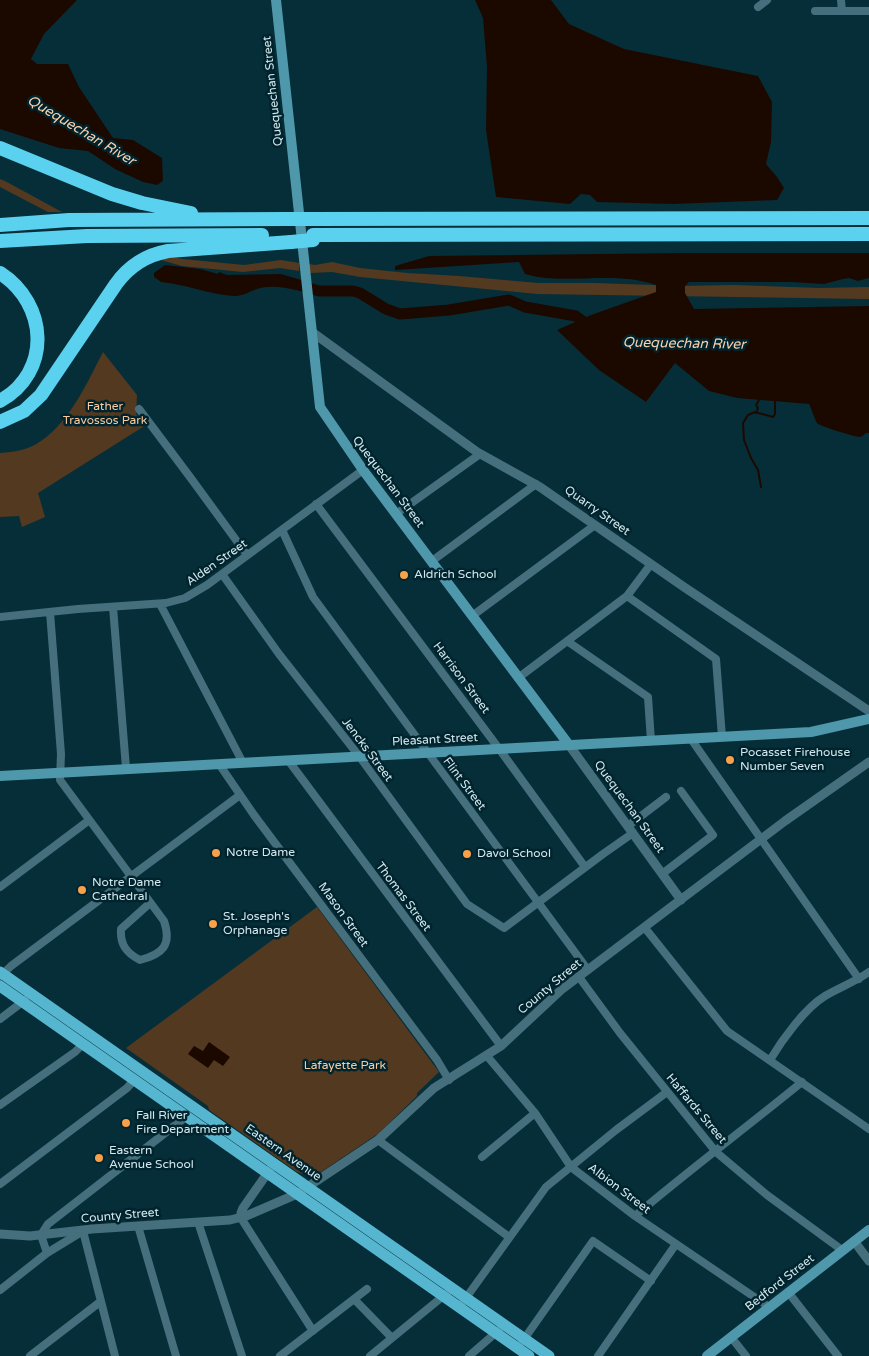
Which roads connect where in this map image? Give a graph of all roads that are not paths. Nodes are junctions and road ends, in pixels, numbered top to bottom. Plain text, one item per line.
1 (276, 0) edge
2 (767, 0) edge
3 (841, 0) edge
4 (758, 8) dead end
5 (842, 11) junction
6 (869, 11) edge
7 (815, 12) dead end
8 (0, 148) edge
9 (869, 218) edge
10 (226, 220) junction
11 (0, 225) edge
12 (869, 234) edge
13 (290, 238) junction
14 (0, 241) edge
15 (0, 273) edge
16 (312, 332) junction
17 (0, 401) edge
18 (139, 409) dead end
19 (0, 422) edge
20 (480, 454) junction
21 (363, 470) junction
22 (536, 484) junction
23 (316, 504) junction
24 (396, 514) junction
25 (596, 525) junction
26 (282, 530) junction
27 (247, 555) junction
28 (432, 561) junction
29 (651, 564) junction
30 (222, 574) junction
31 (627, 596) junction
32 (160, 604) junction
33 (113, 607) junction
34 (50, 612) junction
35 (472, 616) junction
36 (0, 617) edge
37 (567, 641) junction
38 (518, 678) junction
39 (869, 711) edge
40 (869, 719) edge
41 (722, 737) junction
42 (691, 739) junction
43 (651, 741) junction
44 (569, 745) junction
45 (500, 750) junction
46 (427, 753) junction
47 (359, 756) junction
48 (288, 760) junction
49 (869, 762) edge
50 (243, 763) junction
51 (219, 764) junction
52 (126, 768) junction
53 (60, 772) junction
54 (0, 776) edge
55 (681, 791) dead end
56 (240, 794) junction
57 (666, 797) dead end
58 (88, 821) junction
59 (630, 830) junction
60 (762, 839) junction
61 (585, 867) junction
62 (662, 874) junction
63 (130, 878) junction
64 (0, 886) edge
65 (681, 900) junction
66 (150, 902) junction
67 (538, 902) junction
68 (645, 928) junction
69 (588, 970) junction
70 (869, 972) edge
71 (1, 974) edge
72 (578, 978) junction
73 (860, 979) junction
74 (0, 986) edge
75 (33, 994) junction
76 (23, 1002) junction
77 (0, 1019) edge
78 (83, 1044) junction
79 (501, 1046) junction
80 (487, 1056) junction
81 (770, 1060) junction
82 (134, 1080) junction
83 (449, 1080) junction
84 (802, 1082) junction
85 (667, 1092) junction
86 (0, 1105) edge
87 (535, 1113) junction
88 (187, 1116) junction
89 (869, 1129) edge
90 (378, 1140) junction
91 (716, 1152) junction
92 (482, 1157) dead end
93 (571, 1167) junction
94 (271, 1168) junction
95 (0, 1184) edge
96 (309, 1187) junction
97 (297, 1194) junction
98 (635, 1216) junction
99 (241, 1218) junction
100 (198, 1222) junction
101 (138, 1226) junction
102 (869, 1230) edge
103 (83, 1231) junction
104 (0, 1234) edge
105 (41, 1235) junction
106 (509, 1237) junction
107 (854, 1241) junction
108 (676, 1244) junction
109 (842, 1250) junction
110 (47, 1253) junction
111 (869, 1261) edge
112 (651, 1281) junction
113 (367, 1289) dead end
114 (0, 1290) edge
115 (448, 1292) junction
116 (788, 1292) junction
117 (354, 1299) junction
118 (100, 1302) junction
119 (463, 1303) junction
120 (769, 1308) junction
121 (500, 1329) junction
122 (313, 1331) junction
123 (732, 1337) junction
124 (392, 1338) junction
125 (521, 1343) junction
126 (30, 1356) edge
127 (114, 1356) edge
128 (176, 1356) edge
129 (242, 1356) edge
130 (280, 1356) edge
131 (370, 1356) edge
132 (469, 1356) edge
133 (529, 1356) edge
134 (549, 1356) edge
135 (598, 1356) edge
136 (708, 1356) edge
137 (746, 1356) edge
138 (838, 1356) edge

1 - 16 main road, Quequechan Street
2 - 4 street
3 - 5 street
5 - 6 street
5 - 7 street
8 - 10 highway
9 - 10 highway, bridge
10 - 11 highway
12 - 13 highway
13 - 14 highway
13 - 19 highway
15 - 17 highway
16 - 20 street, Quarry Street
16 - 21 main road, Quequechan Street
18 - 27 street
20 - 22 street, Quarry Street
20 - 24 street
21 - 23 street, Alden Street
21 - 24 main road, Quequechan Street
22 - 25 street, Quarry Street
22 - 28 street
23 - 26 street, Alden Street
23 - 45 street, Harrison Street
24 - 28 main road, Quequechan Street
25 - 29 street, Quarry Street
25 - 35 street
26 - 27 street, Alden Street
26 - 46 street, Flint Street
27 - 30 street, Alden Street
28 - 35 main road, Quequechan Street
29 - 31 street
29 - 39 street, Quarry Street
30 - 32 street, Alden Street
30 - 47 street, Jencks Street
31 - 37 street
31 - 41 street
32 - 33 street, Alden Street
32 - 50 street
33 - 34 street, Alden Street
33 - 52 street
34 - 36 street, Alden Street
34 - 53 street
35 - 38 main road, Quequechan Street
37 - 38 street
37 - 43 street
38 - 44 main road, Quequechan Street
40 - 41 main road, Pleasant Street
41 - 42 main road, Pleasant Street
42 - 43 main road, Pleasant Street
42 - 60 street
43 - 44 main road, Pleasant Street
44 - 45 main road, Pleasant Street
44 - 59 street, Quequechan Street
45 - 46 main road, Pleasant Street
45 - 61 street, Harrison Street
46 - 47 main road, Pleasant Street
46 - 67 street, Flint Street
47 - 48 main road, Pleasant Street
47 - 67 street, Jencks Street
48 - 50 main road, Pleasant Street
48 - 79 street, Thomas Street
49 - 60 street, County Street
50 - 51 main road, Pleasant Street
51 - 52 main road, Pleasant Street
51 - 56 street, Mason Street
52 - 53 main road, Pleasant Street
53 - 54 main road, Pleasant Street
53 - 58 street
55 - 62 street
56 - 63 street
56 - 83 street, Mason Street
57 - 59 street
58 - 63 street
58 - 64 street
59 - 61 street
59 - 62 street, Quequechan Street
60 - 65 street, County Street
60 - 73 street
61 - 67 street
62 - 65 street, Quequechan Street
63 - 66 street
63 - 71 street
65 - 68 street, County Street
66 - 66 street
67 - 69 street, Flint Street
68 - 69 street, County Street
68 - 81 street
69 - 72 street, County Street
70 - 73 street
71 - 75 main road, Eastern Avenue
72 - 79 street, County Street
72 - 85 street, Haffards Street
73 - 81 street
74 - 76 main road, Eastern Avenue
75 - 76 street
75 - 94 main road, Eastern Avenue
76 - 77 street
76 - 78 main road, Eastern Avenue
78 - 82 main road, Eastern Avenue
78 - 86 street
79 - 80 street, County Street
80 - 83 street, County Street
80 - 87 street, Albion Street
81 - 84 street
82 - 88 main road, Eastern Avenue
82 - 95 street
83 - 90 street, County Street
84 - 89 street
84 - 91 street
85 - 91 street, Haffards Street
85 - 93 street
87 - 92 street
87 - 93 street, Albion Street
88 - 94 main road, Eastern Avenue
88 - 105 street
90 - 96 street, County Street
90 - 106 street
91 - 98 street
91 - 109 street, Haffards Street
93 - 98 street, Albion Street
93 - 106 street
94 - 96 main road, Eastern Avenue
94 - 97 main road, Eastern Avenue
94 - 99 street
96 - 97 street, County Street
96 - 115 main road, Eastern Avenue
97 - 99 street, County Street
97 - 115 main road, Eastern Avenue
98 - 108 street, Albion Street
99 - 100 street, County Street
99 - 122 street
100 - 101 street, County Street
100 - 129 street
101 - 103 street, County Street
101 - 128 street
102 - 107 main road, Bedford Street
103 - 105 street, County Street
103 - 110 street
103 - 118 street
104 - 105 street, County Street
105 - 110 street
106 - 119 street
107 - 109 main road, Bedford Street
107 - 111 street
108 - 112 street
108 - 120 street, Albion Street
109 - 116 main road, Bedford Street
110 - 114 street
112 - 125 street
112 - 135 street
113 - 117 street
115 - 119 main road, Eastern Avenue
115 - 124 street
116 - 120 main road, Bedford Street
116 - 138 street
117 - 122 street
117 - 124 street
118 - 126 street
118 - 127 street
119 - 121 main road, Eastern Avenue
120 - 123 main road, Bedford Street
121 - 125 main road, Eastern Avenue
121 - 132 street
122 - 130 street
123 - 136 main road, Bedford Street
123 - 137 street
124 - 131 street
125 - 133 main road, Eastern Avenue
125 - 134 main road, Eastern Avenue

